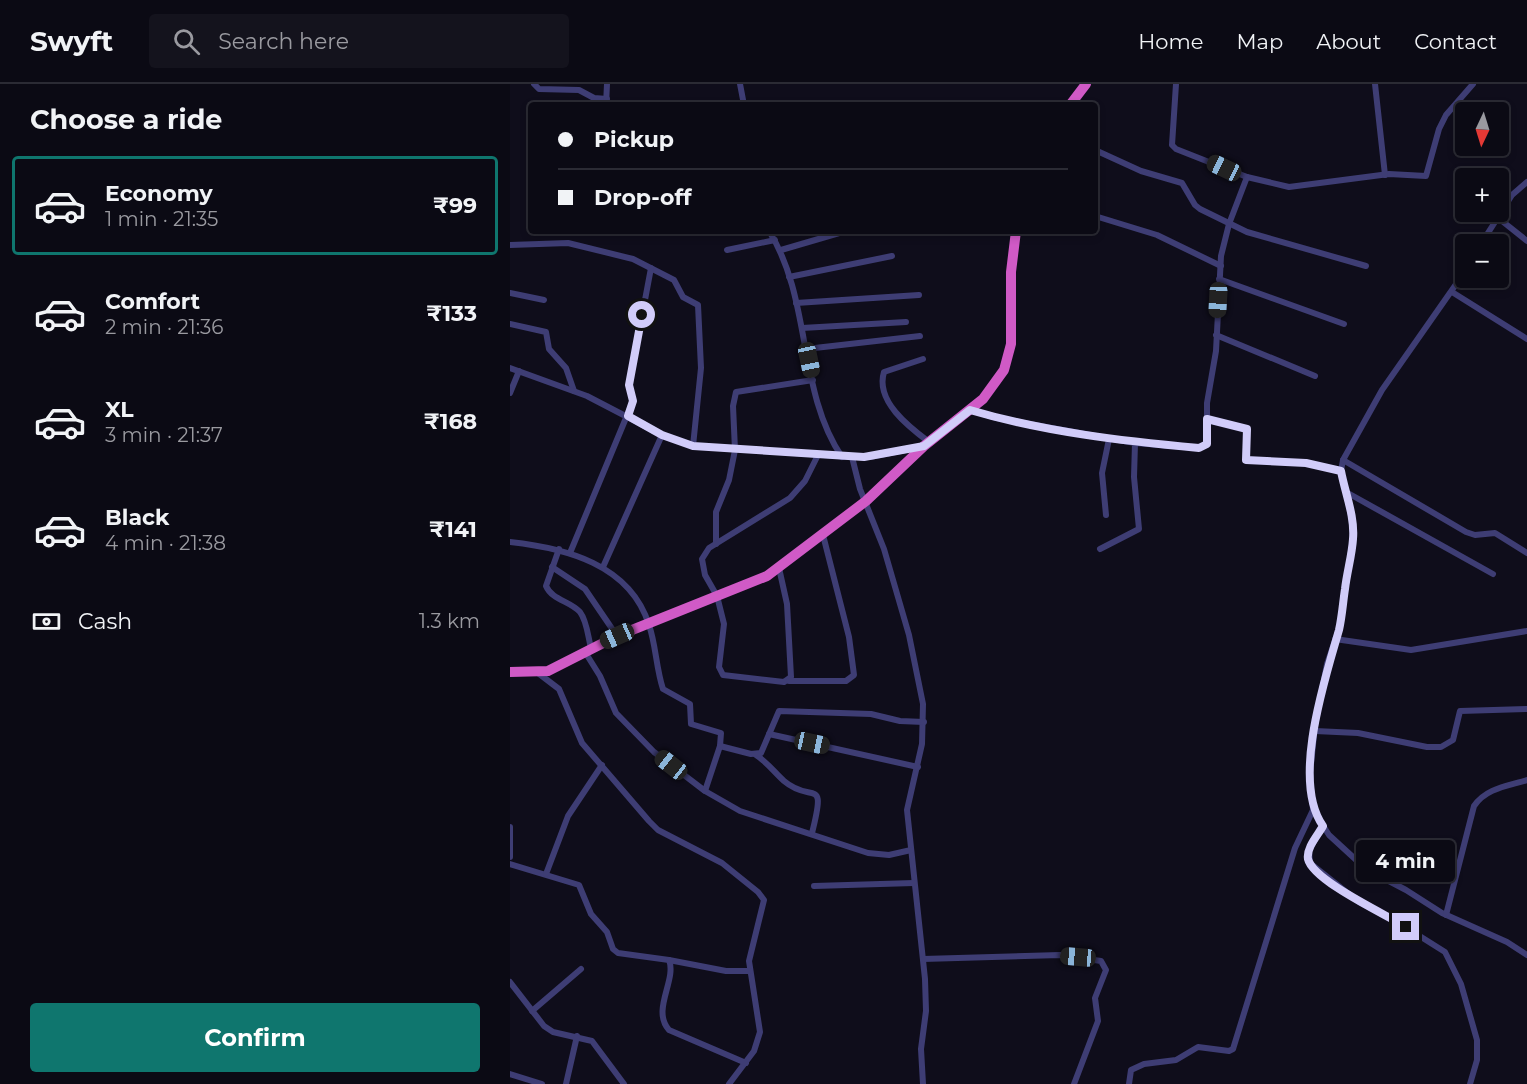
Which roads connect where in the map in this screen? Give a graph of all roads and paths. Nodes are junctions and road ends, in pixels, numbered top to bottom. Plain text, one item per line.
1 (534, 84) edge
2 (607, 84) edge
3 (740, 84) edge
4 (1086, 84) edge
5 (1176, 84) edge
6 (1375, 84) edge
7 (1473, 84) edge
8 (607, 102) edge
9 (743, 102) edge
10 (1072, 102) edge
11 (1098, 151) edge
12 (1385, 175) junction
13 (1247, 177) junction
14 (1527, 182) edge
15 (1509, 199) edge
16 (1098, 217) edge
17 (1503, 222) edge
18 (1229, 224) junction
19 (771, 234) edge
20 (836, 234) edge
21 (1016, 234) edge
22 (775, 240) junction
23 (1527, 241) edge
24 (510, 245) edge
25 (728, 250) dead end
26 (781, 250) junction
27 (892, 256) dead end
28 (1221, 266) junction
29 (1366, 266) dead end
30 (651, 268) junction
31 (789, 277) junction
32 (1219, 279) junction
33 (1455, 287) edge
34 (1452, 292) junction
35 (510, 293) edge
36 (919, 295) dead end
37 (544, 300) dead end
38 (796, 303) junction
39 (906, 322) dead end
40 (510, 324) edge
41 (1344, 324) dead end
42 (802, 328) junction
43 (1216, 335) junction
44 (920, 336) dead end
45 (1527, 339) edge
46 (806, 349) junction
47 (923, 359) dead end
48 (510, 368) edge
49 (519, 371) junction
50 (1315, 376) dead end
51 (813, 380) junction
52 (574, 391) junction
53 (510, 393) edge
54 (970, 410) junction
55 (628, 416) junction
56 (1207, 419) junction
57 (662, 435) junction
58 (1109, 439) junction
59 (1135, 442) junction
60 (926, 444) junction
61 (693, 446) junction
62 (735, 450) junction
63 (818, 455) junction
64 (842, 457) junction
65 (852, 457) junction
66 (1343, 460) junction
67 (1341, 471) junction
68 (1346, 492) junction
69 (866, 501) junction
70 (1106, 514) dead end
71 (822, 535) junction
72 (510, 542) edge
73 (716, 544) junction
74 (559, 549) junction
75 (1100, 549) dead end
76 (570, 553) junction
77 (1527, 553) edge
78 (552, 567) junction
79 (603, 567) junction
80 (779, 568) junction
81 (1493, 574) dead end
82 (717, 596) junction
83 (649, 624) junction
84 (1527, 631) edge
85 (617, 636) junction
86 (1335, 639) junction
87 (588, 650) junction
88 (510, 672) edge
89 (538, 673) junction
90 (789, 681) junction
91 (1527, 709) edge
92 (924, 722) junction
93 (1315, 732) junction
94 (769, 734) junction
95 (720, 746) junction
96 (756, 755) junction
97 (602, 765) junction
98 (918, 767) junction
99 (1527, 780) edge
100 (705, 791) junction
101 (1313, 810) junction
102 (1323, 826) junction
103 (510, 827) edge
104 (812, 833) junction
105 (911, 850) junction
106 (510, 856) edge
107 (510, 864) edge
108 (546, 874) junction
109 (914, 883) junction
110 (814, 886) dead end
111 (1446, 915) junction
112 (1527, 955) edge
113 (923, 959) junction
114 (669, 960) junction
115 (581, 969) dead end
116 (750, 971) junction
117 (510, 982) edge
118 (532, 1011) junction
119 (577, 1036) junction
120 (746, 1063) junction
121 (510, 1074) edge
122 (622, 1083) edge
123 (542, 1084) edge
124 (566, 1084) edge
125 (729, 1084) edge
126 (923, 1084) edge
127 (1074, 1084) edge
128 (1129, 1084) edge
129 (1470, 1084) edge

1 - 8 street
2 - 8 street
3 - 9 street
4 - 10 highway
5 - 13 street
6 - 12 street
7 - 12 street
11 - 18 street
12 - 13 street
13 - 18 street
14 - 15 street
16 - 28 street
17 - 23 street
18 - 28 street
18 - 29 street
19 - 22 street
20 - 26 street
21 - 54 highway
22 - 25 street
22 - 26 street
24 - 30 street
26 - 31 street
27 - 31 street
28 - 32 street
30 - 55 street
30 - 61 street
31 - 38 street
32 - 41 street
32 - 43 street
33 - 34 street
34 - 45 street
34 - 66 street
35 - 37 street
36 - 38 street
38 - 42 street
39 - 42 street
40 - 52 street
42 - 46 street
43 - 50 street
43 - 56 street
44 - 46 street
46 - 51 street
47 - 60 street
48 - 49 street
49 - 52 street
49 - 53 street
51 - 62 street
51 - 64 street
52 - 55 street
54 - 58 street
54 - 60 highway
55 - 57 street
55 - 76 street
56 - 59 street
56 - 67 street
57 - 61 street
57 - 79 street
58 - 59 street
58 - 70 street
59 - 75 street
60 - 65 street
60 - 69 highway
61 - 62 street
62 - 63 street
62 - 73 street
63 - 64 street
63 - 73 street
64 - 65 street
65 - 69 street
66 - 67 street
66 - 77 street
67 - 68 street
68 - 81 street
68 - 86 street
69 - 71 highway
69 - 92 street
71 - 80 highway
71 - 90 street
72 - 74 street
73 - 82 street
74 - 76 street
74 - 78 street
76 - 79 street
78 - 85 street
78 - 87 street
79 - 83 street
80 - 82 highway
80 - 90 street
82 - 83 highway
82 - 90 street
83 - 85 highway
83 - 95 street
84 - 86 street
85 - 87 highway
86 - 93 street
87 - 89 highway
87 - 100 street
88 - 89 highway
89 - 97 street
91 - 93 street
92 - 94 street
92 - 98 street
93 - 101 street
94 - 96 street
94 - 98 street
95 - 96 street
95 - 100 street
96 - 104 street
97 - 108 street
97 - 116 street
98 - 105 street
99 - 111 street
100 - 104 street
101 - 102 street
101 - 128 street
102 - 111 street
102 - 129 street
103 - 106 street
104 - 105 street
105 - 109 street
107 - 108 street
108 - 114 street
109 - 110 street
109 - 113 street
111 - 112 street
113 - 126 street
113 - 127 street
114 - 116 street
114 - 120 street
115 - 118 street
116 - 120 street
117 - 118 street
118 - 119 street
119 - 122 street
119 - 124 street
120 - 125 street
121 - 123 street

